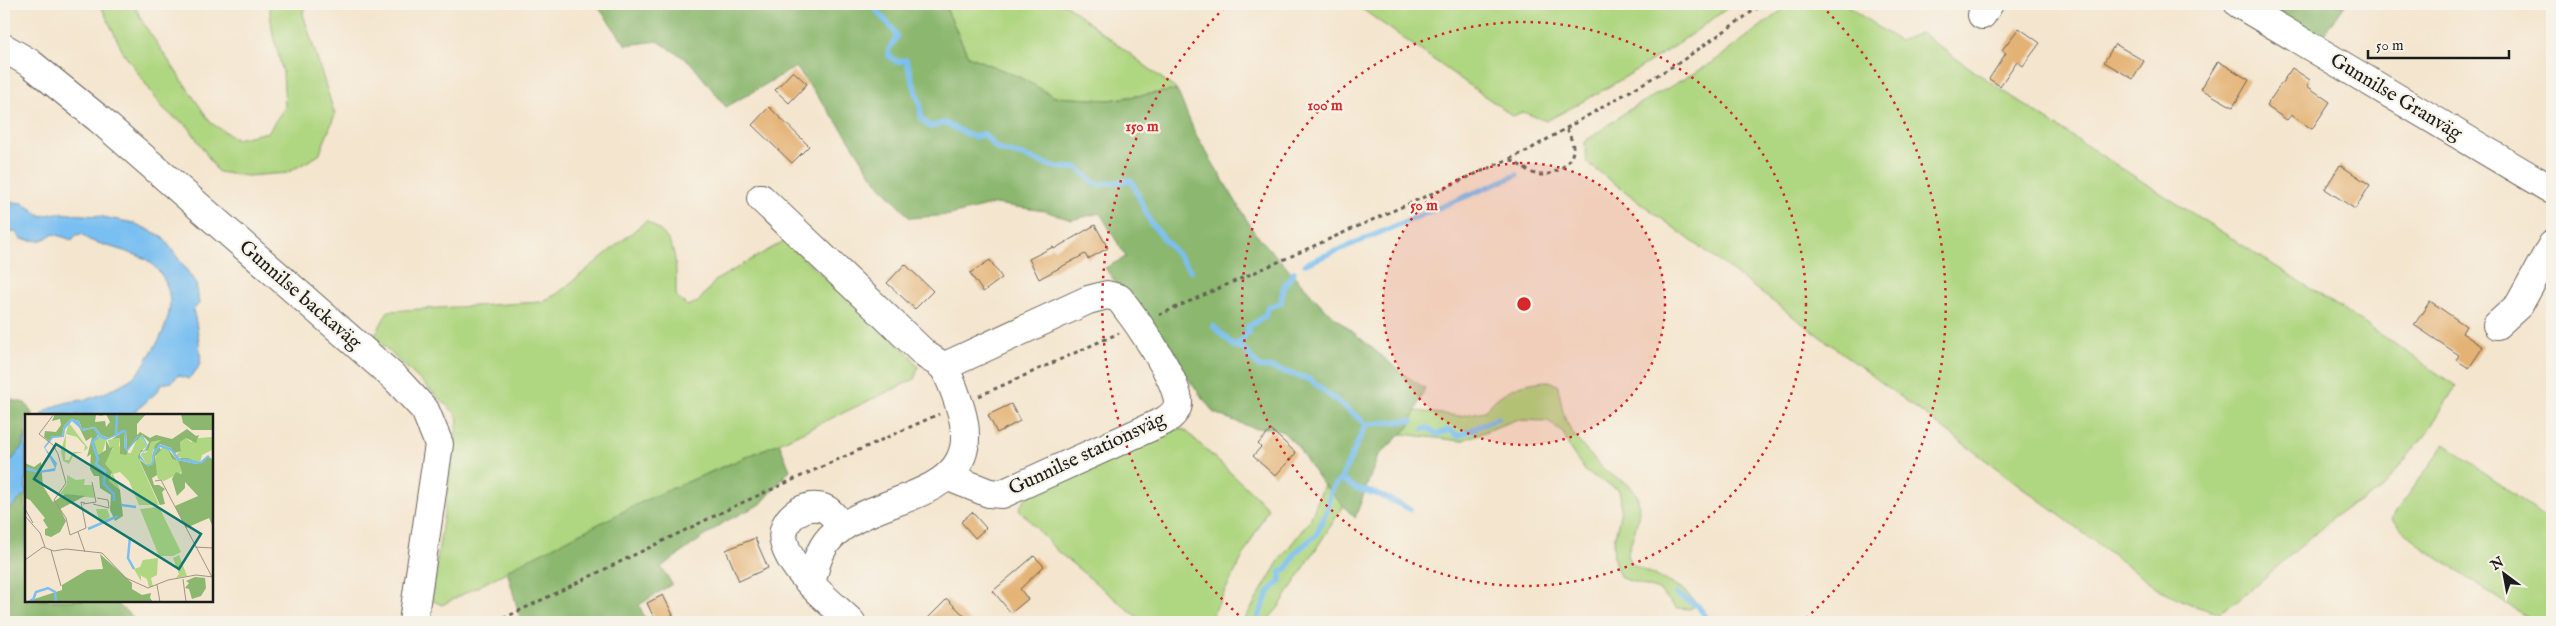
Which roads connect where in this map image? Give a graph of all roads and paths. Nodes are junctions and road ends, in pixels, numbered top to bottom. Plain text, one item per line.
1 (2239, 4) edge
2 (4, 48) edge
3 (1567, 129) dead end
4 (1511, 160) dead end
5 (2552, 190) edge
6 (761, 198) dead end
7 (2552, 245) edge
8 (2497, 325) dead end
9 (943, 367) junction
10 (949, 477) junction
11 (841, 528) junction
12 (811, 584) junction
13 (413, 622) edge
14 (850, 622) edge

1 - 5 street, Gunnilse Granväg
2 - 13 street, Gunnilse backaväg
3 - 4 path
6 - 9 street
7 - 8 street
9 - 10 street
9 - 10 street, Gunnilse stationsväg
10 - 11 street
11 - 12 street
11 - 12 street
12 - 14 street

